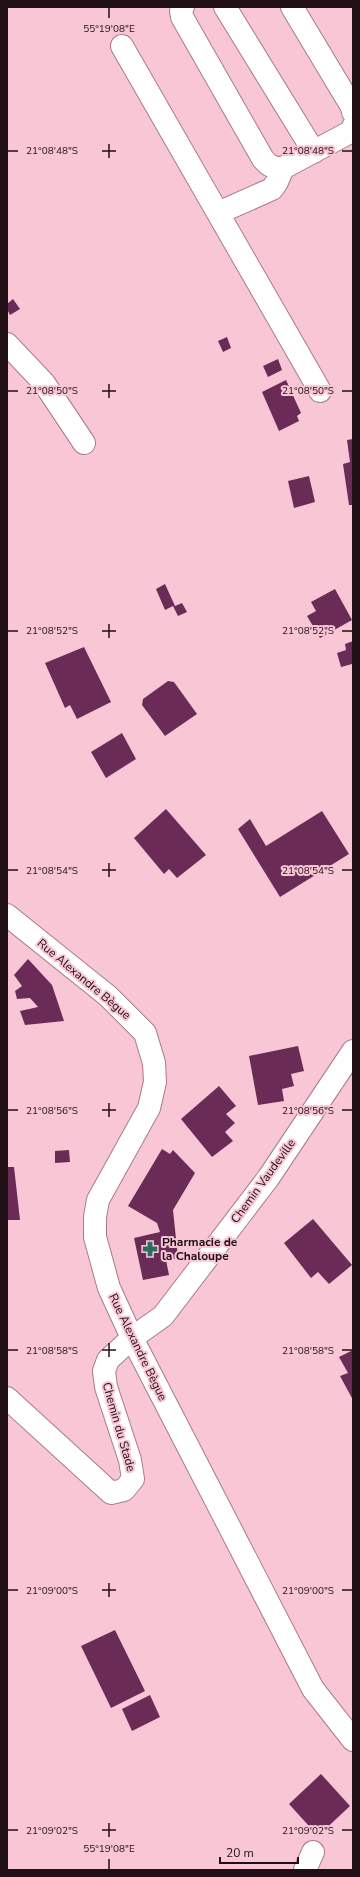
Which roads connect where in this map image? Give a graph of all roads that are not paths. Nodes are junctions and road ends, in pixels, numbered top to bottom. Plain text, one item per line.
1 (184, 7) edge
2 (225, 7) edge
3 (292, 7) edge
4 (122, 46) dead end
5 (353, 112) edge
6 (353, 127) edge
7 (314, 152) junction
8 (283, 168) junction
9 (218, 213) junction
10 (7, 344) edge
11 (320, 391) dead end
12 (84, 443) dead end
13 (7, 915) edge
14 (353, 1051) edge
15 (132, 1338) junction
16 (7, 1398) edge
17 (353, 1740) edge

1 - 8 main road
2 - 7 main road
3 - 5 main road
4 - 9 main road
6 - 7 main road
7 - 8 main road
8 - 9 main road
9 - 11 main road
10 - 12 main road
13 - 15 main road, Rue Alexandre Bègue
14 - 15 main road, Chemin Vaudeville
15 - 16 main road, Chemin du Stade
15 - 17 main road, Rue Alexandre Bègue

